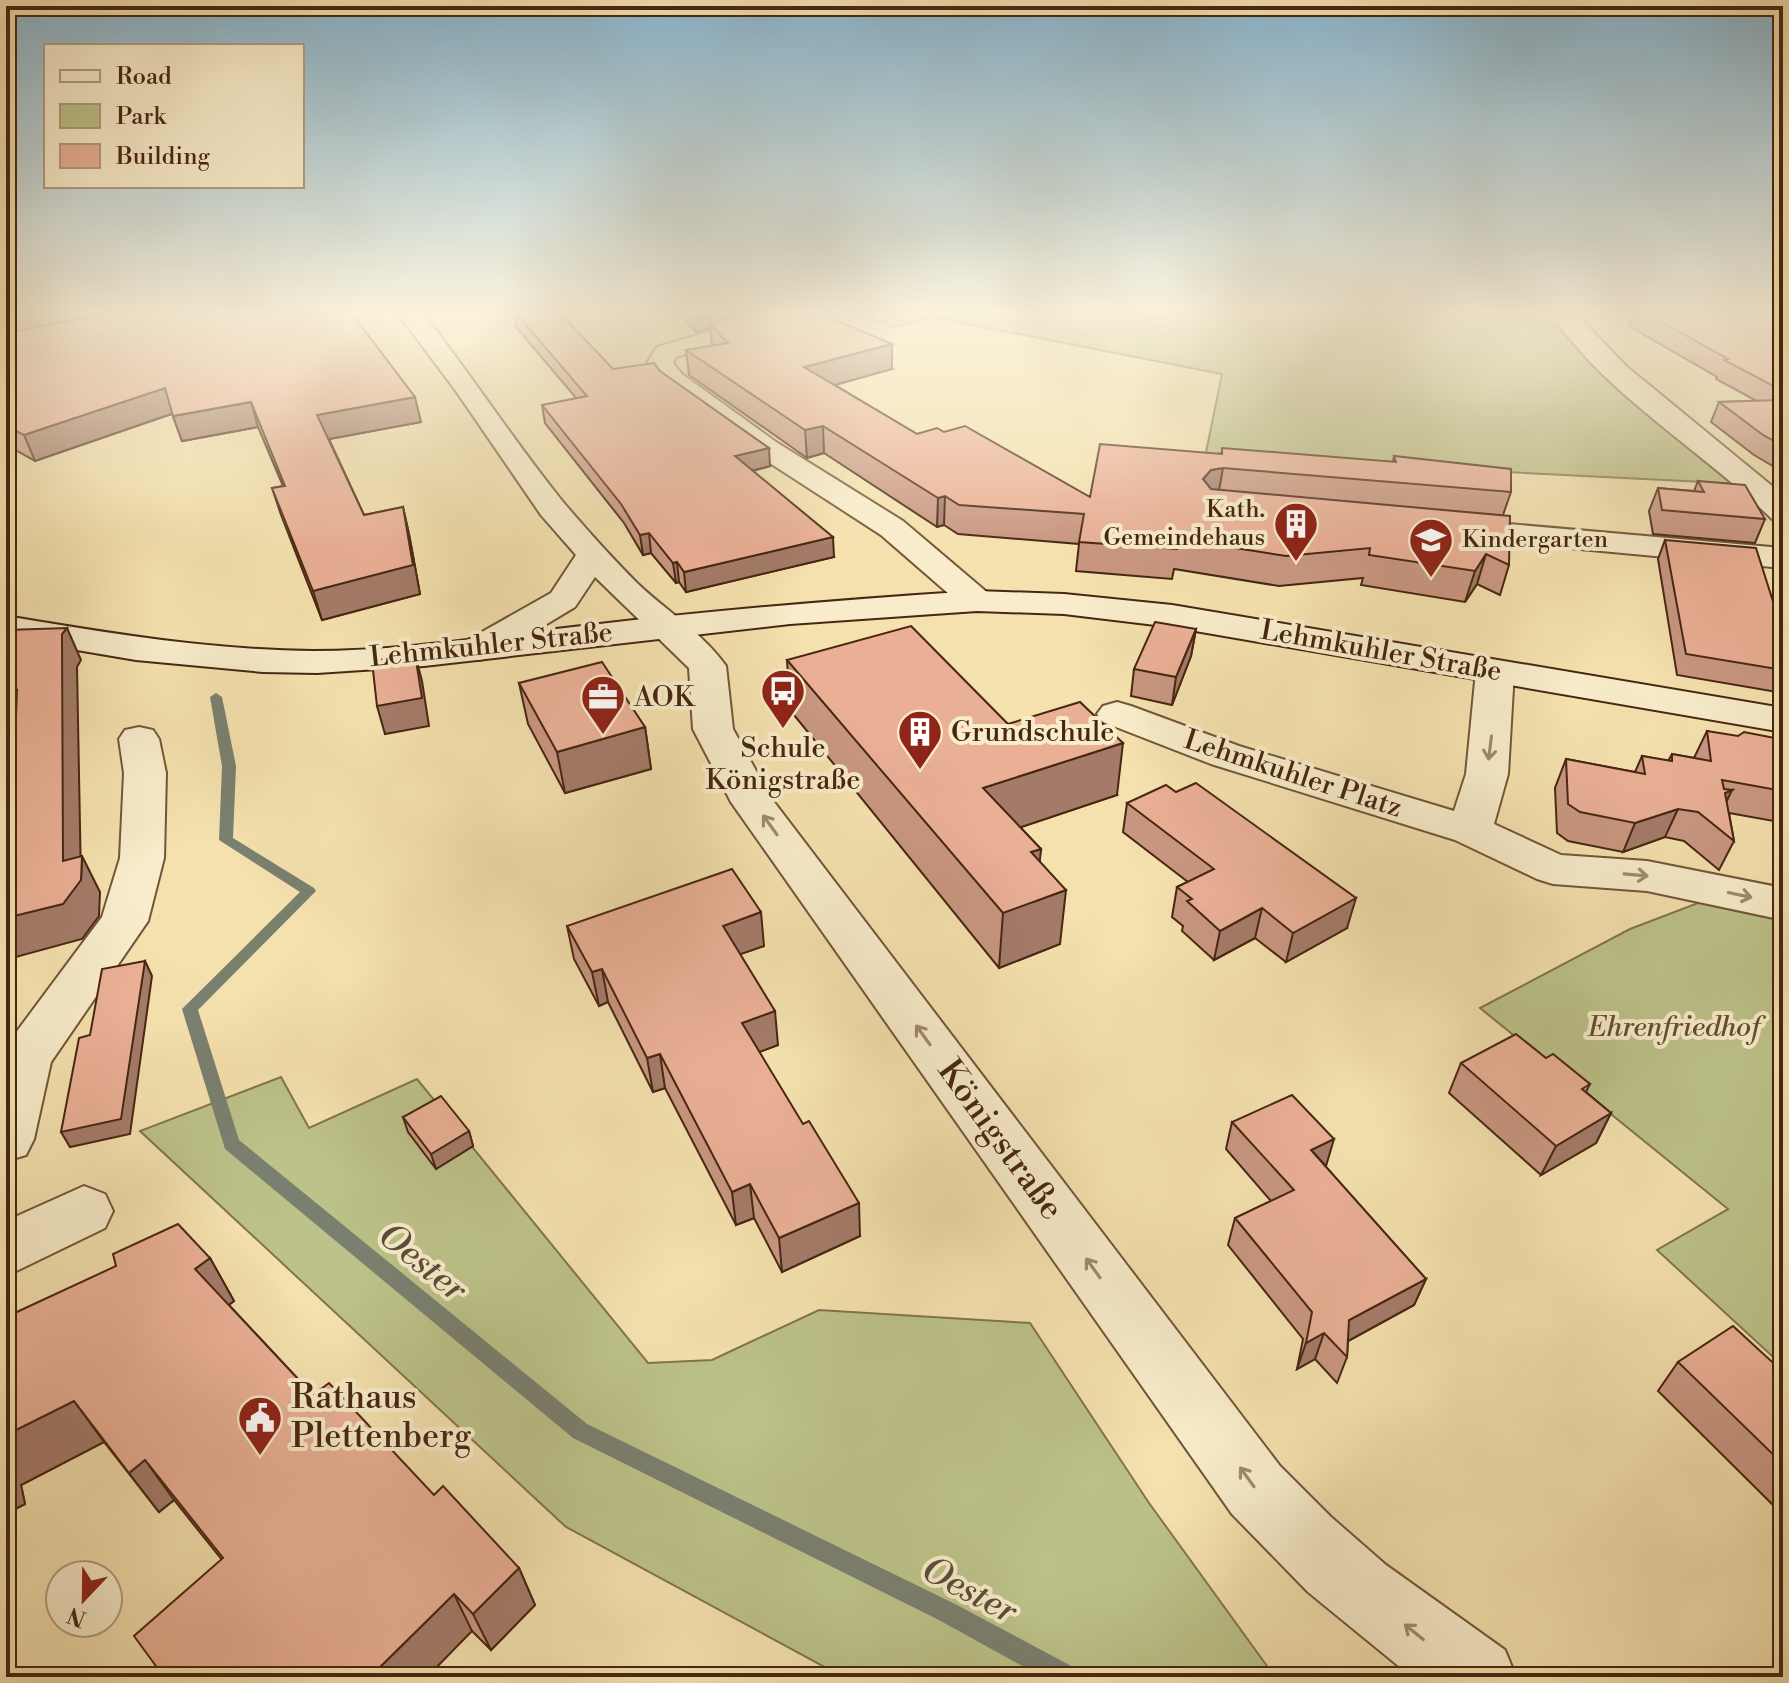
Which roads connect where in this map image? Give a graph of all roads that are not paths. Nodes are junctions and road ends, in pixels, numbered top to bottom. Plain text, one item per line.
1 (468, 390) edge
2 (686, 390) edge
3 (1639, 390) edge
4 (1783, 512) edge
5 (1422, 526) edge
6 (593, 555) junction
7 (1783, 558) edge
8 (977, 601) junction
9 (669, 626) junction
10 (6, 627) edge
11 (479, 649) junction
12 (1495, 671) junction
13 (1117, 714) dead end
14 (1783, 720) edge
15 (139, 739) dead end
16 (1470, 830) junction
17 (1783, 904) edge
18 (6, 1139) edge
19 (84, 1211) dead end
20 (6, 1250) edge
21 (1478, 1677) edge

1 - 6 street, Königstraße
2 - 8 street
3 - 4 street
5 - 7 street
6 - 9 street, Königstraße
6 - 11 street
8 - 9 street, Lehmkuhler Straße
8 - 12 street, Lehmkuhler Straße
9 - 11 street, Lehmkuhler Straße
21 -> 9 street, Königstraße
10 - 11 street, Lehmkuhler Straße
12 - 14 street, Lehmkuhler Straße
12 -> 16 street
13 - 16 street, Lehmkuhler Platz
15 - 18 street
16 -> 17 street, Lehmkuhler Platz
19 - 20 street

